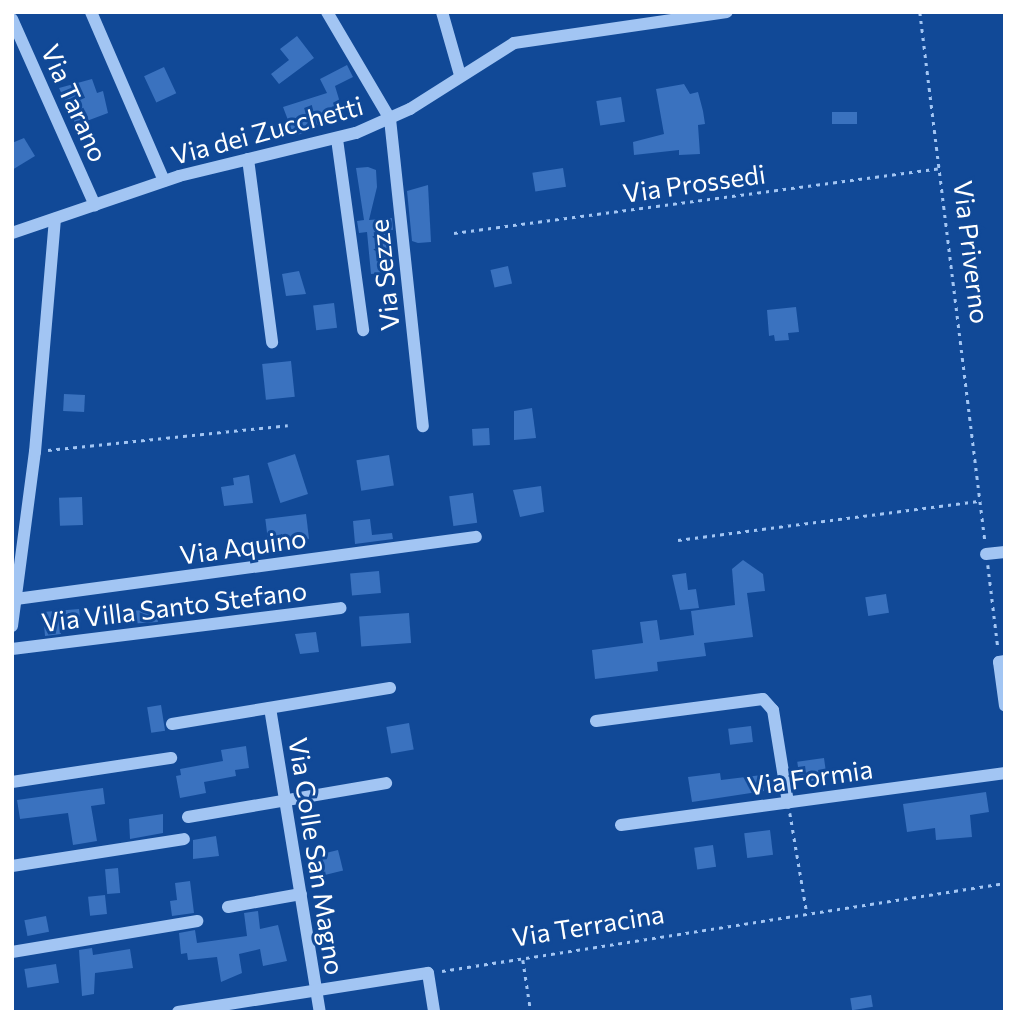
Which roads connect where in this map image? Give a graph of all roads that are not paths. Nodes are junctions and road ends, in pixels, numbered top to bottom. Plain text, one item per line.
1 (91, 12) edge
2 (327, 12) edge
3 (443, 12) edge
4 (727, 12) edge
5 (12, 19) edge
6 (460, 75) junction
7 (390, 119) junction
8 (338, 139) junction
9 (248, 159) junction
10 (164, 181) junction
11 (95, 205) junction
12 (55, 219) junction
13 (12, 233) edge
14 (363, 330) dead end
15 (272, 342) dead end
16 (424, 426) dead end
17 (476, 537) dead end
18 (1005, 552) edge
19 (986, 554) road end
20 (16, 599) junction
21 (340, 608) dead end
22 (12, 626) edge
23 (12, 649) edge
24 (1002, 662) edge
25 (390, 688) dead end
26 (1005, 706) edge
27 (270, 708) junction
28 (596, 721) dead end
29 (172, 724) dead end
30 (171, 758) dead end
31 (1005, 773) edge
32 (12, 782) edge
33 (386, 783) dead end
34 (285, 800) junction
35 (789, 803) junction
36 (188, 817) dead end
37 (621, 825) dead end
38 (184, 839) dead end
39 (12, 866) edge
40 (301, 894) junction
41 (228, 907) dead end
42 (197, 921) dead end
43 (12, 952) edge
44 (317, 990) junction
45 (178, 1012) edge
46 (320, 1012) edge
47 (434, 1012) edge

1 - 10 street
2 - 7 street
3 - 6 street
4 - 6 street, Via dei Zucchetti
5 - 11 street, Via Tarano
6 - 7 street, Via dei Zucchetti
7 - 8 street, Via dei Zucchetti
7 - 16 street, Via Sezze
8 - 9 street, Via dei Zucchetti
8 - 14 street
9 - 10 street, Via dei Zucchetti
9 - 15 street
10 - 11 street, Via dei Zucchetti
11 - 12 street, Via dei Zucchetti
12 - 13 street, Via dei Zucchetti
12 - 20 street
17 - 20 street, Via Aquino
18 - 19 street
20 - 22 street
21 - 23 street, Via Villa Santo Stefano
24 - 26 street
25 - 27 street, Via Colle San Magno
27 - 29 street, Via Colle San Magno
27 - 34 street, Via Colle San Magno
28 - 35 street
30 - 32 street
31 - 35 street, Via Formia
33 - 34 street
34 - 36 street
34 - 40 street, Via Colle San Magno
35 - 37 street, Via Formia
38 - 39 street
40 - 41 street
40 - 44 street, Via Colle San Magno
42 - 43 street
44 - 45 street
44 - 46 street, Via Colle San Magno
44 - 47 street

